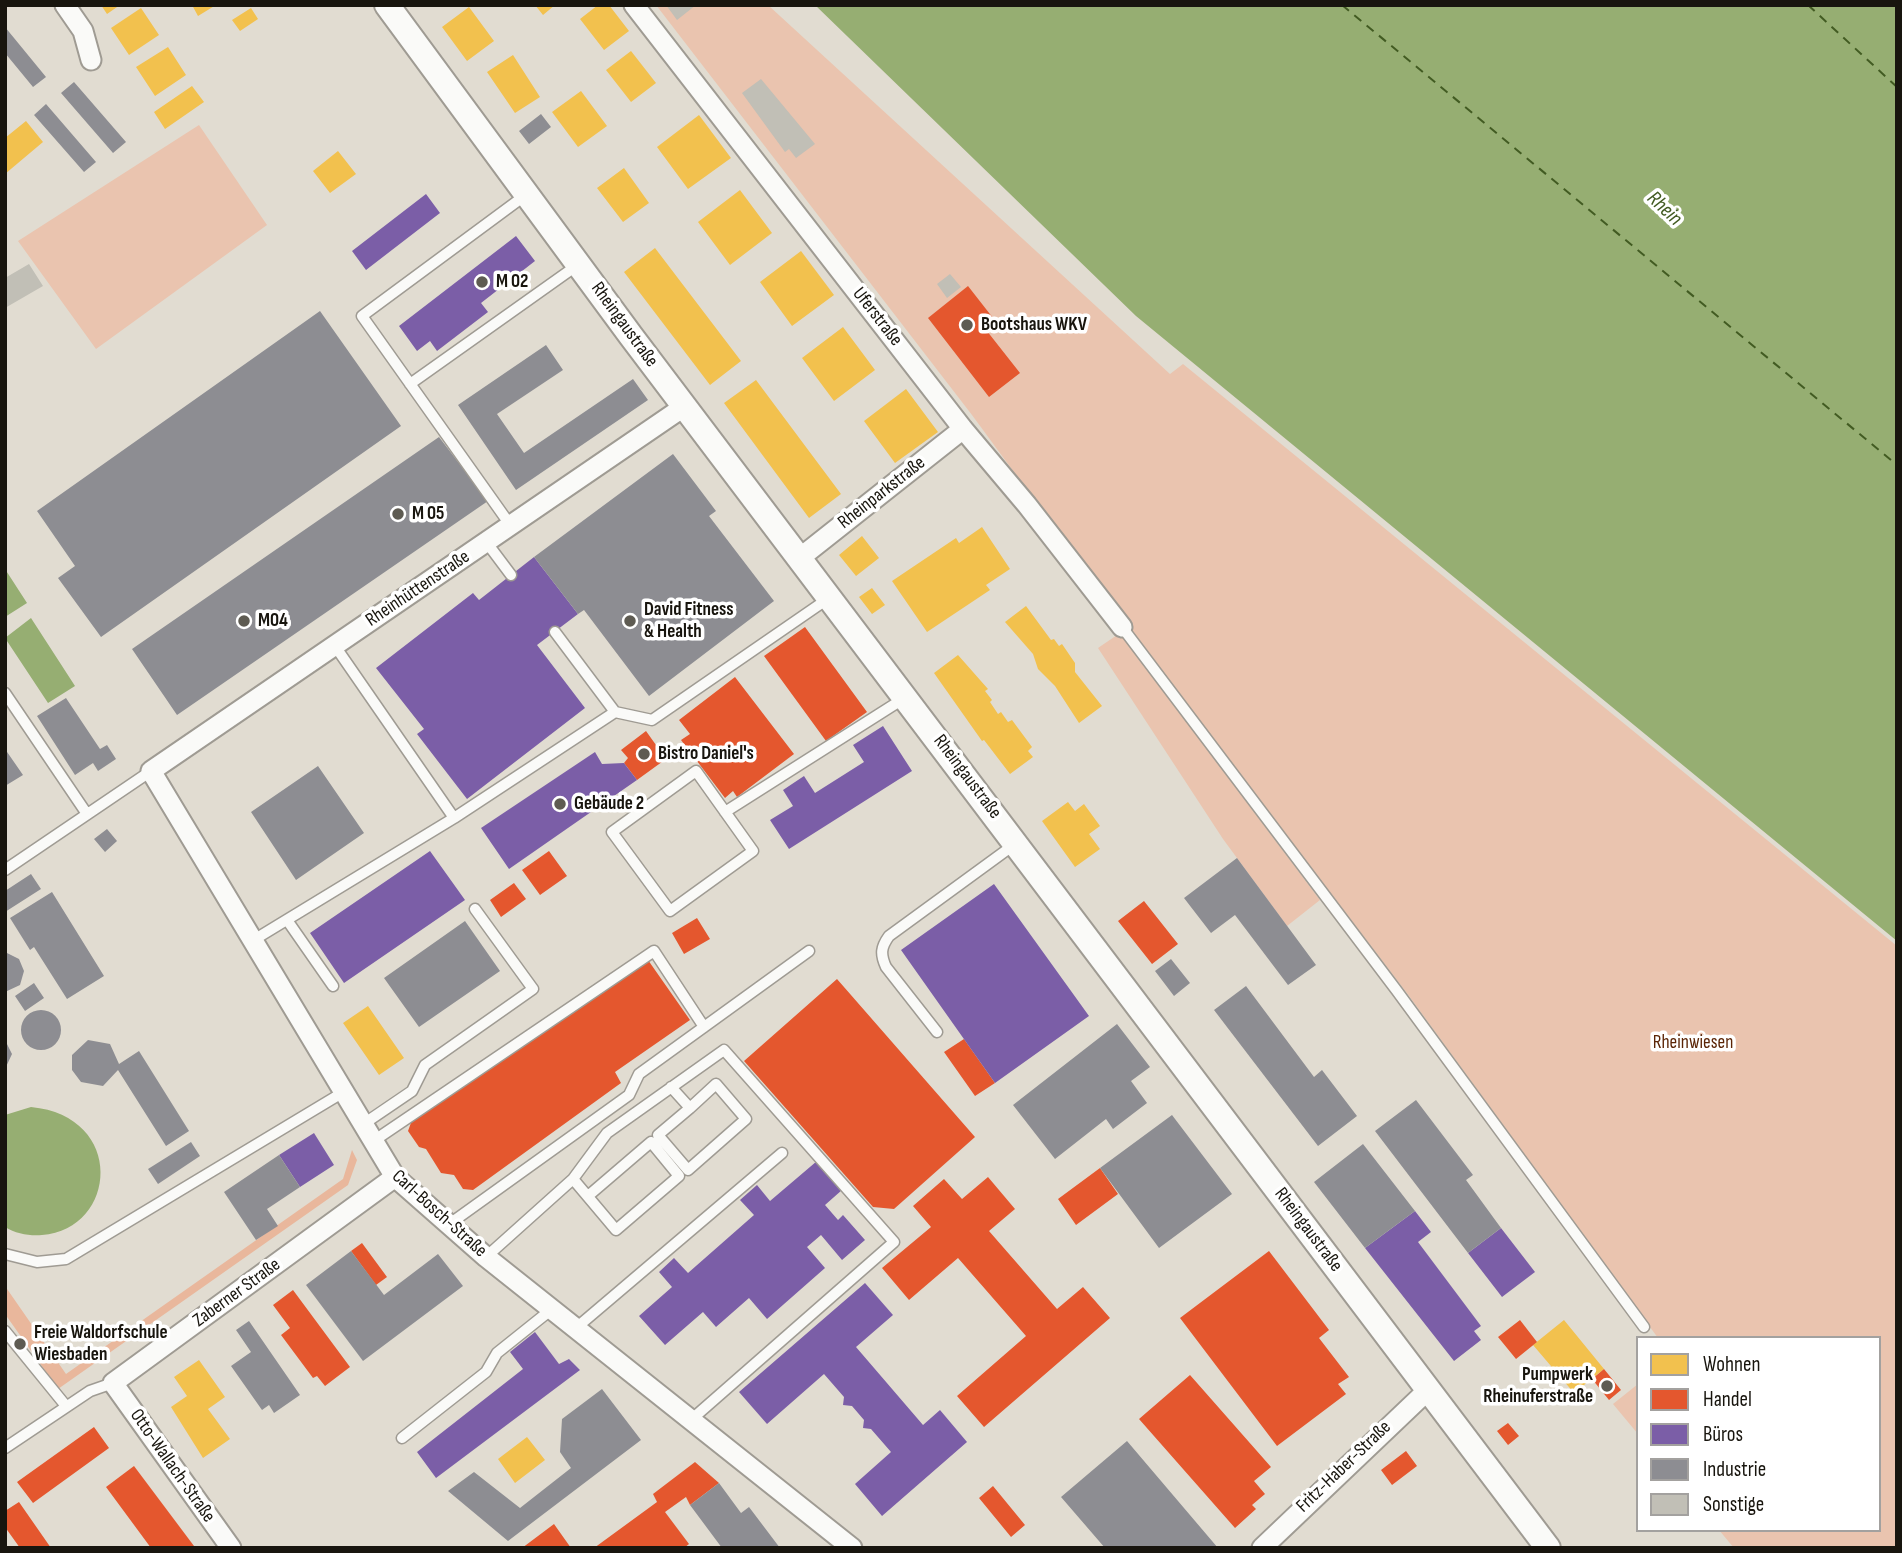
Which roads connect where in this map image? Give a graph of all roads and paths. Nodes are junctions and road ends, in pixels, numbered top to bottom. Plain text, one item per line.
1 (65, 5) edge
2 (387, 5) edge
3 (634, 5) edge
4 (91, 60) dead end
5 (527, 194) junction
6 (579, 263) junction
7 (410, 384) junction
8 (685, 406) junction
9 (963, 429) junction
10 (511, 526) junction
11 (487, 542) junction
12 (801, 557) junction
13 (511, 575) dead end
14 (830, 596) junction
15 (1122, 627) joint
16 (555, 632) dead end
17 (335, 646) junction
18 (5, 693) edge
19 (906, 696) junction
20 (615, 712) junction
21 (151, 771) junction
22 (725, 812) junction
23 (87, 814) junction
24 (454, 818) junction
25 (1017, 843) junction
26 (5, 870) edge
27 (475, 909) dead end
28 (288, 920) junction
29 (252, 941) junction
30 (809, 951) dead end
31 (332, 986) dead end
32 (704, 1027) junction
33 (937, 1032) dead end
34 (671, 1087) junction
35 (342, 1093) junction
36 (690, 1108) junction
37 (367, 1134) junction
38 (782, 1153) dead end
39 (395, 1177) junction
40 (573, 1179) junction
41 (587, 1196) junction
42 (448, 1225) junction
43 (5, 1255) edge
44 (486, 1257) junction
45 (552, 1309) junction
46 (1644, 1327) dead end
47 (576, 1328) junction
48 (5, 1331) edge
49 (114, 1383) junction
50 (1429, 1389) junction
51 (66, 1406) junction
52 (691, 1419) junction
53 (402, 1438) dead end
54 (5, 1448) edge
55 (231, 1548) edge
56 (852, 1548) edge
57 (1262, 1548) edge
58 (1548, 1548) edge

1 - 4 street
2 - 5 street, Rheingaustraße
3 - 9 street, Uferstraße
5 - 6 street, Rheingaustraße
5 - 7 lane
6 - 7 lane
6 - 8 street, Rheingaustraße
7 - 10 lane
8 - 10 street, Rheinhüttenstraße
8 - 12 street, Rheingaustraße
9 - 12 street, Rheinparkstraße
9 - 15 street, Uferstraße
10 - 11 street, Rheinhüttenstraße
11 - 13 lane
11 - 17 street, Rheinhüttenstraße
12 - 14 street, Rheingaustraße
14 - 19 street, Rheingaustraße
14 - 20 lane
15 - 46 lane
16 - 20 lane
17 - 21 street, Rheinhüttenstraße
17 - 24 lane
18 - 23 lane
19 - 22 lane
19 - 25 street, Rheingaustraße
20 - 24 lane
21 - 23 lane
21 - 29 street, Carl-Bosch-Straße
22 - 22 lane
23 - 26 lane
24 - 28 lane
25 - 33 lane
25 - 50 street, Rheingaustraße
27 - 37 lane
28 - 29 lane
28 - 31 lane
29 - 35 street, Carl-Bosch-Straße
30 - 32 lane
32 - 37 lane
32 - 42 lane
34 - 36 lane
34 - 40 lane
34 - 52 lane
35 - 37 street, Carl-Bosch-Straße
35 - 43 lane
36 - 36 lane
37 - 39 street, Carl-Bosch-Straße
38 - 47 lane
39 - 42 street, Carl-Bosch-Straße
39 - 49 street, Zaberner Straße
40 - 41 lane
40 - 44 lane
41 - 41 lane
42 - 44 street, Carl-Bosch-Straße
44 - 45 street, Carl-Bosch-Straße
45 - 47 street, Carl-Bosch-Straße
45 - 53 lane
47 - 52 street, Carl-Bosch-Straße
48 - 51 lane
49 - 51 lane, Zaberner Straße
49 - 55 street, Otto-Wallach-Straße
50 - 57 street, Fritz-Haber-Straße
50 - 58 street, Rheingaustraße
51 - 54 lane, Zaberner Straße
52 - 56 street, Carl-Bosch-Straße

